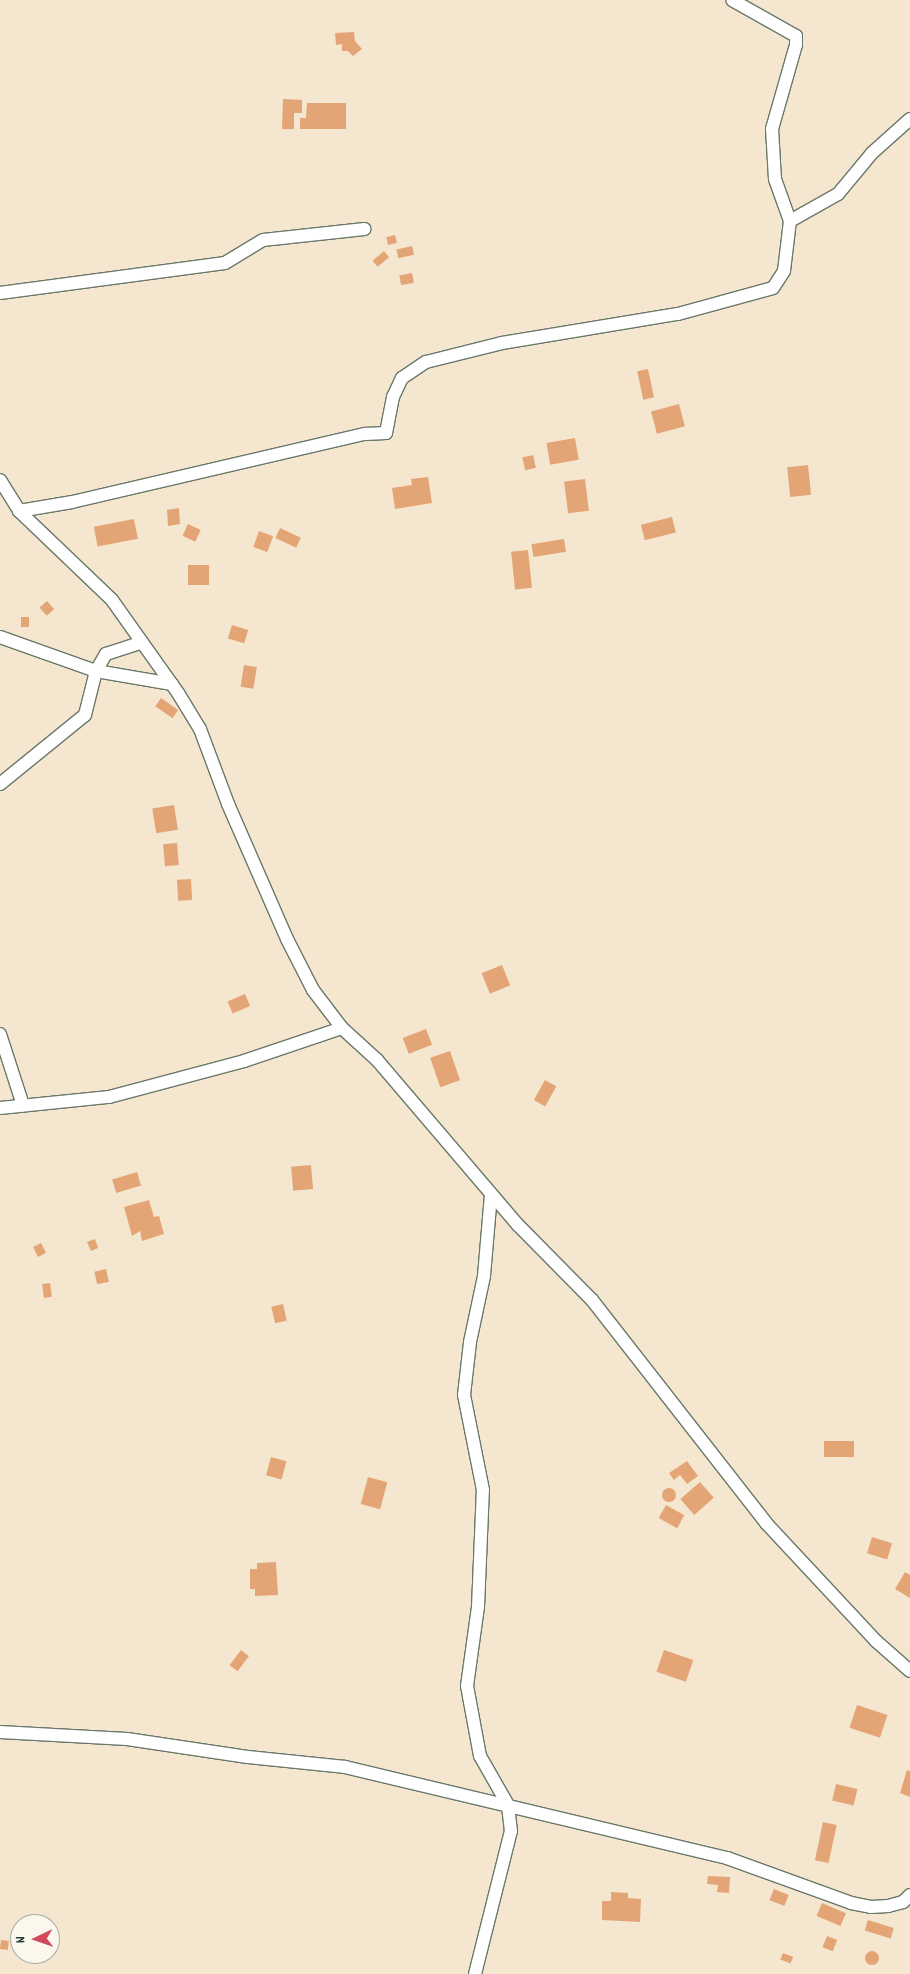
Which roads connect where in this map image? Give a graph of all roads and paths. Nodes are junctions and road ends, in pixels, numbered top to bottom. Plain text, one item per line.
1 (732, 0) edge
2 (910, 119) edge
3 (790, 221) junction
4 (364, 229) dead end
5 (0, 293) edge
6 (1, 482) edge
7 (19, 511) junction
8 (0, 637) edge
9 (142, 642) junction
10 (96, 671) junction
11 (172, 684) junction
12 (0, 784) edge
13 (342, 1028) junction
14 (0, 1034) edge
15 (23, 1105) junction
16 (0, 1108) edge
17 (491, 1194) junction
18 (910, 1671) edge
19 (0, 1732) edge
20 (508, 1805) junction
21 (910, 1895) edge
22 (475, 1974) edge

1 - 3 street
2 - 3 street
3 - 7 street
4 - 5 street
6 - 7 street
7 - 9 street
8 - 10 street
9 - 10 street
9 - 11 street
10 - 11 street
10 - 12 street
11 - 13 street
13 - 15 street
13 - 17 street
14 - 15 street
15 - 16 street
17 - 18 street
17 - 20 street
19 - 20 street
20 - 21 street
20 - 22 street

